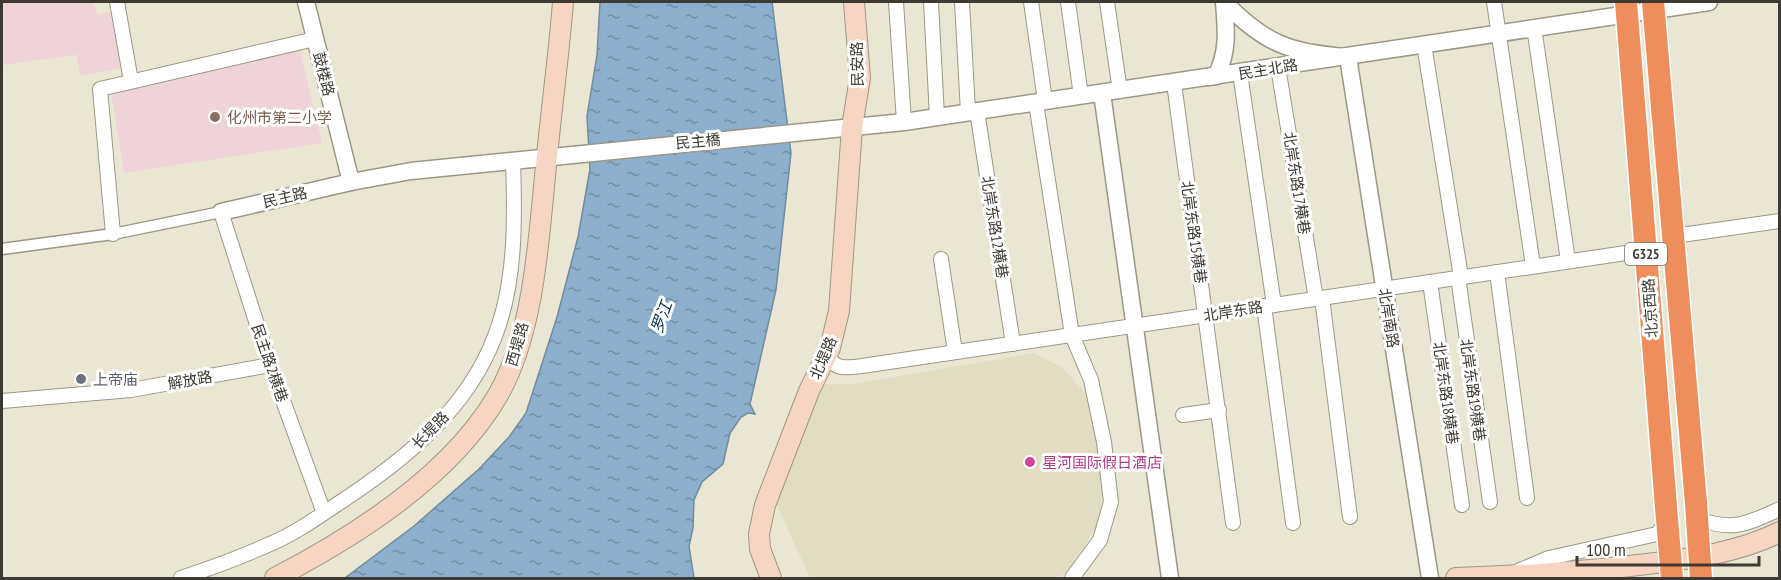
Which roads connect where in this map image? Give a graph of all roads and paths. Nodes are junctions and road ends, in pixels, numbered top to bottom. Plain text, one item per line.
1 (117, 2) edge
2 (306, 2) edge
3 (563, 2) edge
4 (854, 2) edge
5 (896, 2) edge
6 (931, 2) edge
7 (962, 2) edge
8 (1031, 2) edge
9 (1068, 2) edge
10 (1107, 2) edge
11 (1224, 2) edge
12 (1494, 2) edge
13 (1709, 2) edge
14 (1653, 5) edge
15 (1627, 8) edge
16 (1534, 27) junction
17 (1498, 32) junction
18 (315, 39) junction
19 (1424, 44) junction
20 (1348, 57) junction
21 (1278, 67) junction
22 (1240, 73) junction
23 (1196, 80) junction
24 (131, 81) junction
25 (1174, 83) junction
26 (1119, 91) junction
27 (1102, 93) junction
28 (1082, 96) junction
29 (1041, 102) junction
30 (972, 112) junction
31 (938, 117) junction
32 (904, 122) junction
33 (852, 127) junction
34 (825, 130) joint
35 (570, 153) joint
36 (547, 156) junction
37 (513, 161) junction
38 (351, 182) junction
39 (221, 212) junction
40 (1779, 221) edge
41 (113, 234) junction
42 (1674, 236) junction
43 (2, 249) edge
44 (1646, 250) junction
45 (941, 259) dead end
46 (1568, 261) junction
47 (1533, 266) junction
48 (1497, 272) junction
49 (1460, 277) junction
50 (1430, 282) junction
51 (1384, 288) junction
52 (1319, 298) junction
53 (1269, 305) junction
54 (1206, 315) junction
55 (1135, 325) junction
56 (1072, 335) junction
57 (1013, 344) junction
58 (955, 352) junction
59 (833, 361) junction
60 (270, 365) junction
61 (2, 401) edge
62 (1219, 410) junction
63 (1184, 415) dead end
64 (1527, 498) dead end
65 (1490, 502) dead end
66 (1462, 505) dead end
67 (1779, 509) edge
68 (1696, 511) junction
69 (324, 513) junction
70 (1667, 514) junction
71 (1350, 517) dead end
72 (1233, 523) dead end
73 (1293, 523) dead end
74 (1779, 532) edge
75 (1504, 577) junction
76 (181, 579) edge
77 (276, 579) edge
78 (771, 579) edge
79 (1072, 579) edge
80 (1170, 579) edge
81 (1430, 579) edge
82 (1456, 579) edge
83 (1672, 579) edge
84 (1701, 579) edge

1 - 24 street
2 - 18 street, 鼓楼路
3 - 36 main road, 西堤路
4 - 33 main road, 民安路
5 - 32 street
6 - 31 street
7 - 30 street, 北岸东路12横巷
8 - 29 street
9 - 28 street
10 - 26 street
11 - 20 street
11 - 23 street
12 - 17 street
13 - 14 street, 民主北路
14 - 15 street, 民主北路
14 - 42 highway, 北京西路 / G325
15 - 16 street, 民主北路
15 - 44 highway, 北京西路 / G325
16 - 17 street, 民主北路
16 - 46 street
17 - 19 street, 民主北路
17 - 47 street
18 - 24 street
18 - 38 street, 鼓楼路
19 - 20 street, 民主北路
19 - 49 street, 北岸东路19横巷
20 - 21 street, 民主北路
20 - 51 street, 北岸南路
21 - 22 street, 民主北路
21 - 52 street, 北岸东路17横巷
22 - 23 street, 民主北路
22 - 53 street
23 - 25 street, 民主北路
24 - 41 street
25 - 26 street, 民主北路
25 - 54 street, 北岸东路15横巷
26 - 27 street, 民主北路
27 - 28 street, 民主北路
27 - 55 street
28 - 29 street, 民主北路
29 - 30 street, 民主北路
29 - 56 street
30 - 31 street, 民主北路
30 - 57 street, 北岸东路12横巷
31 - 32 street, 民主北路
32 - 33 street, 民主北路
33 - 34 street, 民主北路
33 - 59 main road, 北堤路
34 - 35 street, 民主橋
35 - 36 street, 民主路
36 - 37 street, 民主路
36 - 77 main road, 西堤路
37 - 38 street, 民主路
37 - 69 street, 长堤路
38 - 39 street, 民主路
39 - 41 street, 民主路
39 - 60 street, 民主路2横巷
40 - 42 street
41 - 43 street, 民主路
42 - 68 highway, 北京西路 / G325
44 - 46 street, 北岸东路
44 - 70 highway, 北京西路 / G325
45 - 58 street
46 - 47 street, 北岸东路
47 - 48 street, 北岸东路
48 - 49 street, 北岸东路
48 - 64 street
49 - 50 street, 北岸东路
49 - 65 street, 北岸东路19横巷
50 - 51 street, 北岸东路
50 - 66 street, 北岸东路18横巷
51 - 52 street, 北岸东路
51 - 81 street, 北岸南路
52 - 53 street, 北岸东路
52 - 71 street, 北岸东路17横巷
53 - 54 street, 北岸东路
53 - 73 street
54 - 55 street, 北岸东路
54 - 62 street, 北岸东路15横巷
55 - 56 street, 北岸东路
55 - 80 street
56 - 57 street, 北岸东路
56 - 79 street
57 - 58 street, 北岸东路
58 - 59 street, 北岸东路
59 - 78 main road, 北堤路
60 - 61 street, 解放路
60 - 69 street, 民主路2横巷
62 - 63 street
62 - 72 street, 北岸东路15横巷
67 - 68 street
68 - 84 highway, G325, bridge
69 - 76 street, 长堤路
70 - 75 street
70 - 83 highway, G325, bridge
74 - 75 main road
75 - 82 main road

